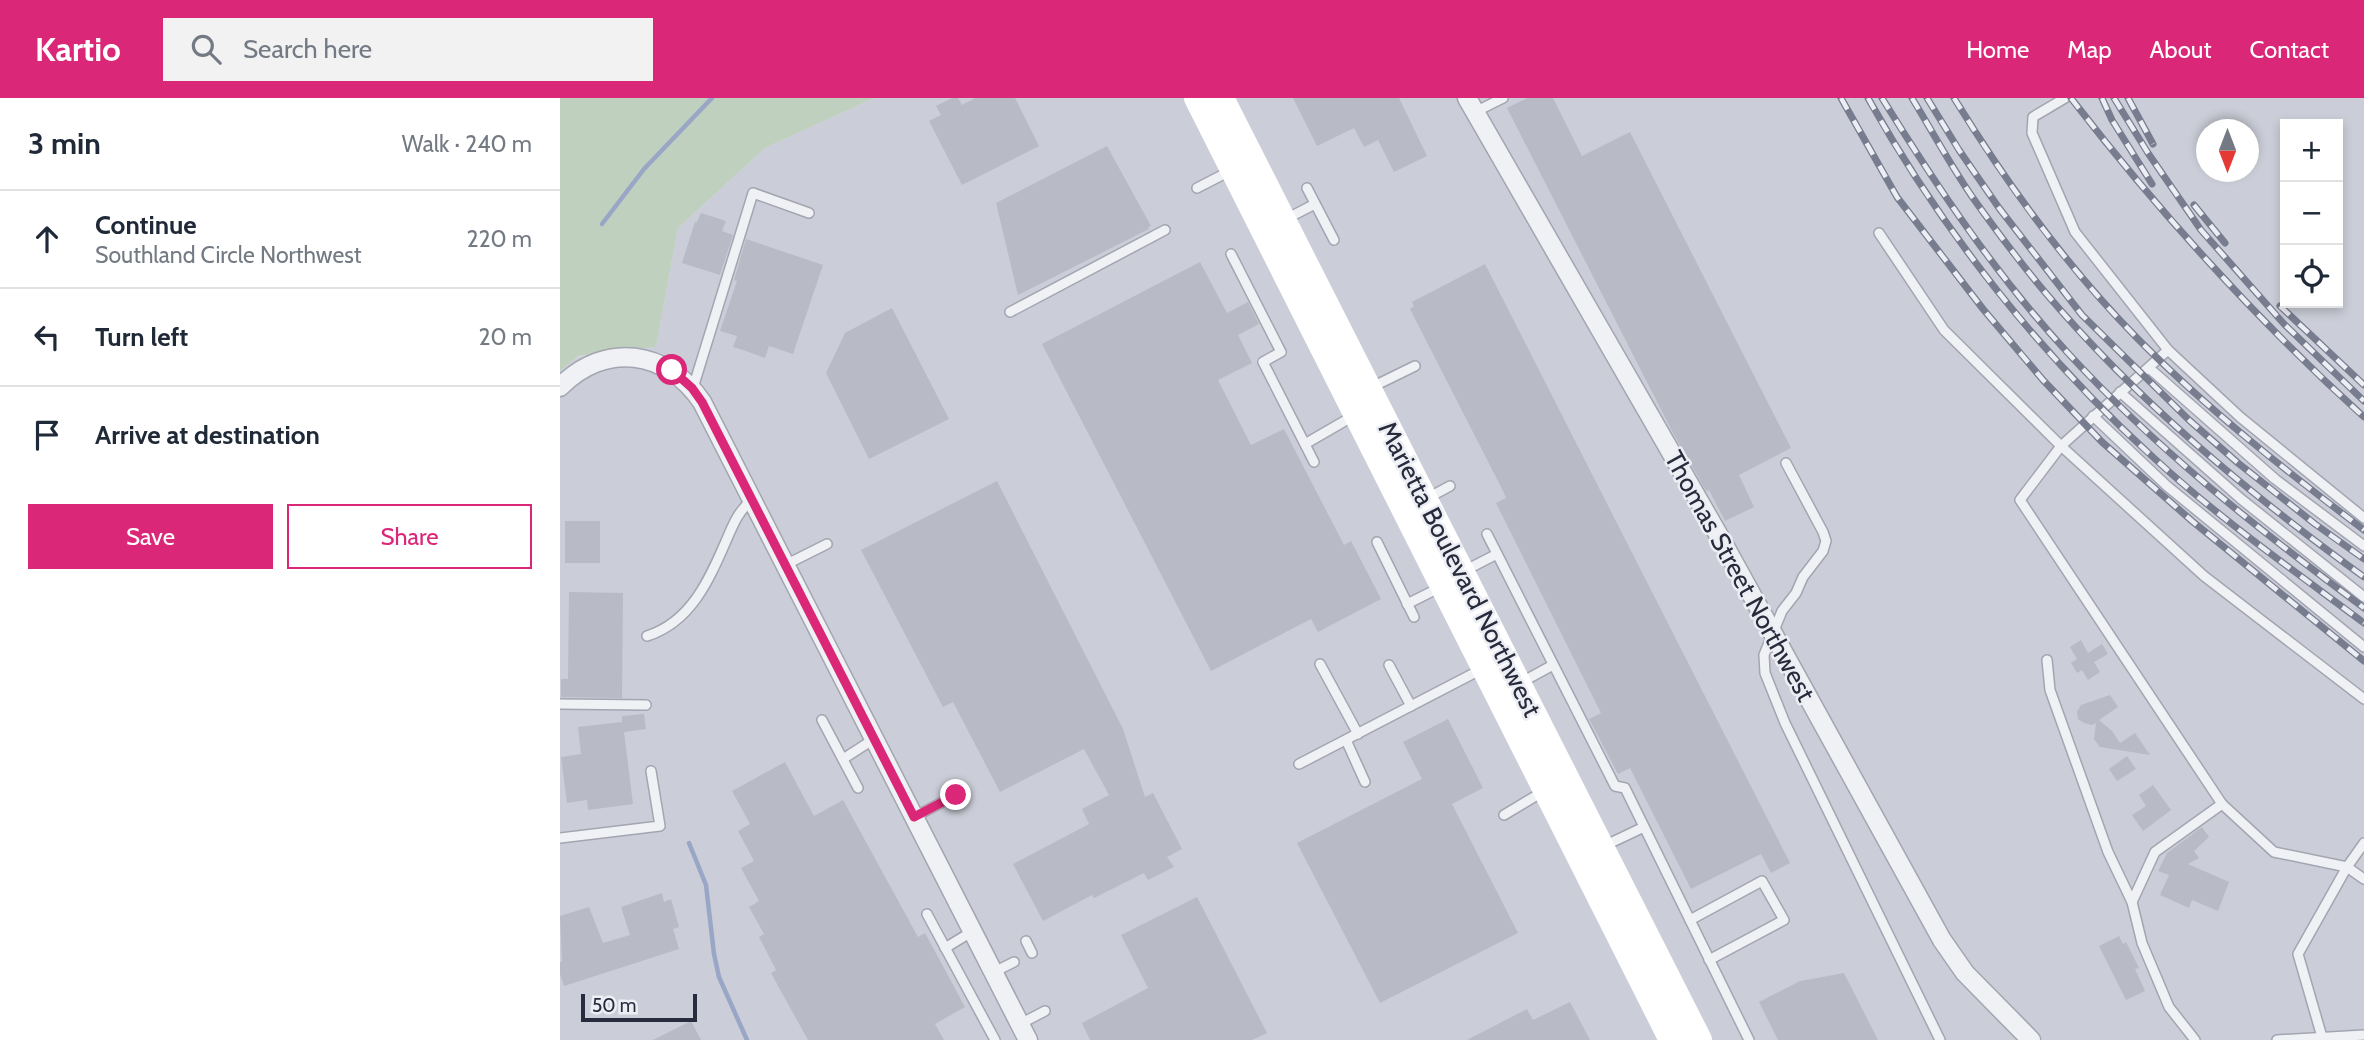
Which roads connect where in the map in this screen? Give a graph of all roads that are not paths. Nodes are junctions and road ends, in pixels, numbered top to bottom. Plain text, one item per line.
1 (1197, 98) edge
2 (1221, 98) edge
3 (1503, 98) edge
4 (2065, 98) edge
5 (1471, 105) edge
6 (1234, 170) junction
7 (1197, 188) dead end
8 (1307, 188) dead end
9 (1315, 204) junction
10 (809, 213) dead end
11 (1284, 220) junction
12 (1165, 230) dead end
13 (1879, 233) dead end
14 (1334, 240) dead end
15 (1231, 254) dead end
16 (1010, 312) dead end
17 (2168, 350) junction
18 (1415, 366) dead end
19 (2149, 368) junction
20 (560, 387) edge
21 (692, 388) junction
22 (1369, 389) junction
23 (2120, 393) junction
24 (1357, 414) junction
25 (2092, 416) junction
26 (1306, 444) junction
27 (2062, 446) junction
28 (1314, 462) dead end
29 (1786, 463) dead end
30 (1450, 486) dead end
31 (751, 499) junction
32 (1424, 499) junction
33 (2364, 518) edge
34 (1487, 534) dead end
35 (1377, 542) dead end
36 (827, 544) dead end
37 (2364, 546) edge
38 (1497, 554) junction
39 (785, 565) junction
40 (1452, 580) junction
41 (2364, 597) edge
42 (1408, 604) junction
43 (1414, 617) dead end
44 (1772, 632) junction
45 (647, 636) dead end
46 (2364, 647) edge
47 (2047, 660) dead end
48 (1320, 664) dead end
49 (1389, 665) dead end
50 (1553, 665) junction
51 (1484, 668) junction
52 (1518, 684) junction
53 (2364, 699) edge
54 (560, 704) edge
55 (646, 705) dead end
56 (1411, 706) junction
57 (822, 720) dead end
58 (1357, 734) junction
59 (874, 738) junction
60 (1346, 740) junction
61 (843, 759) junction
62 (1299, 764) dead end
63 (651, 771) dead end
64 (1365, 782) dead end
65 (859, 788) dead end
66 (1546, 790) junction
67 (956, 795) dead end
68 (2222, 804) junction
69 (1504, 815) dead end
70 (914, 817) junction
71 (1644, 827) junction
72 (560, 838) edge
73 (2364, 843) edge
74 (1602, 847) junction
75 (2347, 867) junction
76 (2364, 879) edge
77 (2132, 902) junction
78 (927, 914) dead end
79 (1690, 920) junction
80 (972, 931) junction
81 (1026, 941) dead end
82 (945, 948) junction
83 (1032, 953) dead end
84 (1709, 960) junction
85 (1014, 962) dead end
86 (993, 972) junction
87 (1045, 1011) dead end
88 (1024, 1032) edge
89 (2364, 1035) edge
90 (2322, 1037) junction
91 (995, 1040) edge
92 (1672, 1040) edge
93 (1699, 1040) edge
94 (1749, 1040) edge
95 (1940, 1040) edge
96 (2031, 1040) edge
97 (2195, 1040) edge
98 (2277, 1040) edge

1 - 6 main road
2 - 11 main road, Marietta Boulevard Northwest
3 - 5 lane
4 - 17 lane
5 - 44 street, Thomas Street Northwest
6 - 7 lane
6 - 24 main road
8 - 9 lane
9 - 11 lane
9 - 14 lane
10 - 21 lane
11 - 22 main road, Marietta Boulevard Northwest
12 - 16 lane
13 - 27 lane
15 - 26 lane
17 - 19 lane
17 - 33 lane
18 - 22 lane
19 - 23 lane
19 - 37 lane
20 - 21 street
21 - 31 street
22 - 32 main road, Marietta Boulevard Northwest
23 - 25 lane
23 - 41 lane
24 - 26 lane
24 - 40 main road
25 - 27 lane
25 - 46 lane
26 - 28 lane
27 - 53 lane
27 - 68 lane
29 - 44 lane
30 - 32 lane
31 - 39 street
31 - 45 lane
32 - 40 main road, Marietta Boulevard Northwest
34 - 38 lane
35 - 42 lane
36 - 39 lane
38 - 40 lane
38 - 50 lane
39 - 59 street
40 - 42 lane
40 - 51 main road
40 - 52 main road, Marietta Boulevard Northwest
42 - 43 lane
44 - 95 lane
44 - 96 street, Thomas Street Northwest
47 - 77 lane
48 - 58 lane
49 - 56 lane
50 - 52 lane
50 - 71 lane
51 - 56 lane
51 - 66 main road
52 - 74 main road, Marietta Boulevard Northwest
54 - 55 lane
56 - 58 lane
57 - 61 lane
58 - 60 lane
59 - 61 lane
59 - 70 street
60 - 62 lane
60 - 64 lane
61 - 65 lane
63 - 72 lane
66 - 69 lane
66 - 92 main road
67 - 70 lane
68 - 75 lane
68 - 77 lane
70 - 80 street
71 - 74 lane
71 - 79 lane
73 - 75 lane
74 - 93 main road, Marietta Boulevard Northwest
75 - 76 lane
75 - 90 lane
77 - 97 lane
78 - 82 lane
79 - 84 lane
79 - 84 lane
80 - 82 lane
80 - 86 street
81 - 83 lane
82 - 91 lane
84 - 94 lane
85 - 86 lane
86 - 88 street
87 - 88 lane
89 - 90 lane
90 - 98 lane

